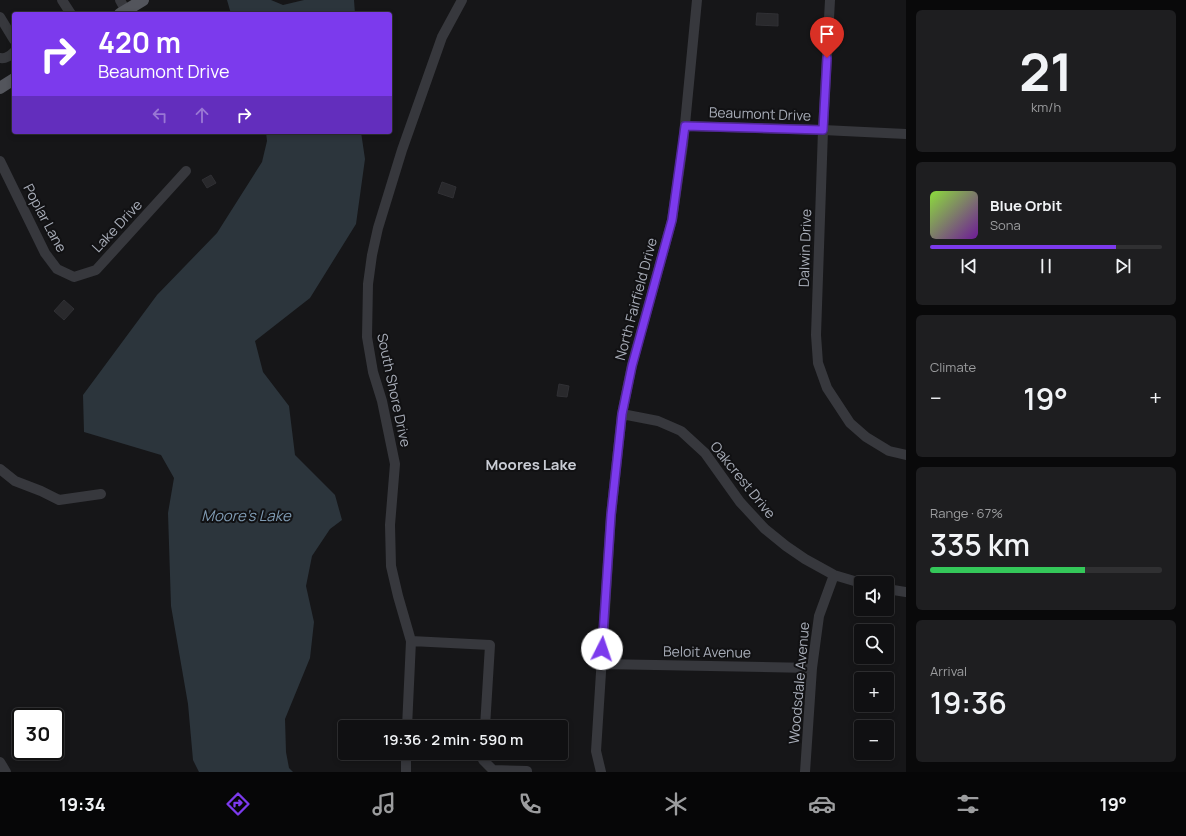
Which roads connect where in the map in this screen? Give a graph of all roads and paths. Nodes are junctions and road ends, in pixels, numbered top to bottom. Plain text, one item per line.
1 (62, 0) edge
2 (143, 0) edge
3 (462, 0) edge
4 (697, 0) edge
5 (830, 0) edge
6 (122, 8) edge
7 (70, 12) edge
8 (0, 17) edge
9 (12, 37) edge
10 (12, 54) edge
11 (0, 58) edge
12 (12, 80) edge
13 (0, 88) edge
14 (685, 126) junction
15 (823, 130) junction
16 (906, 134) edge
17 (0, 161) edge
18 (186, 172) dead end
19 (76, 276) joint
20 (622, 414) junction
21 (906, 455) edge
22 (0, 469) edge
23 (101, 494) dead end
24 (834, 575) junction
25 (854, 581) edge
26 (894, 589) edge
27 (906, 592) edge
28 (411, 641) junction
29 (601, 664) junction
30 (812, 668) junction
31 (407, 720) edge
32 (485, 720) edge
33 (406, 760) edge
34 (483, 760) edge
35 (486, 760) edge
36 (0, 762) edge
37 (6, 772) edge
38 (406, 772) edge
39 (484, 772) edge
40 (527, 772) edge
41 (601, 772) edge
42 (805, 772) edge

1 - 7 street
2 - 6 main road
3 - 28 street, South Shore Drive
4 - 14 street, North Fairfield Drive
5 - 15 street, Dalwin Drive
8 - 9 street
10 - 11 street
12 - 13 main road
14 - 15 street, Beaumont Drive
14 - 20 street, North Fairfield Drive
15 - 16 street, Beaumont Drive
15 - 21 street, Dalwin Drive
17 - 19 street, Poplar Lane
18 - 19 street, Lake Drive
20 - 24 street, Oakcrest Drive
20 - 29 street, North Fairfield Drive
22 - 23 street
24 - 25 street, Oakcrest Drive
24 - 30 street, Woodsdale Avenue
26 - 27 street
28 - 31 street, South Shore Drive
28 - 32 street
29 - 30 street, Beloit Avenue
29 - 41 street, North Fairfield Drive
30 - 42 street, Woodsdale Avenue
33 - 38 street
34 - 39 street
35 - 40 street
36 - 37 street

